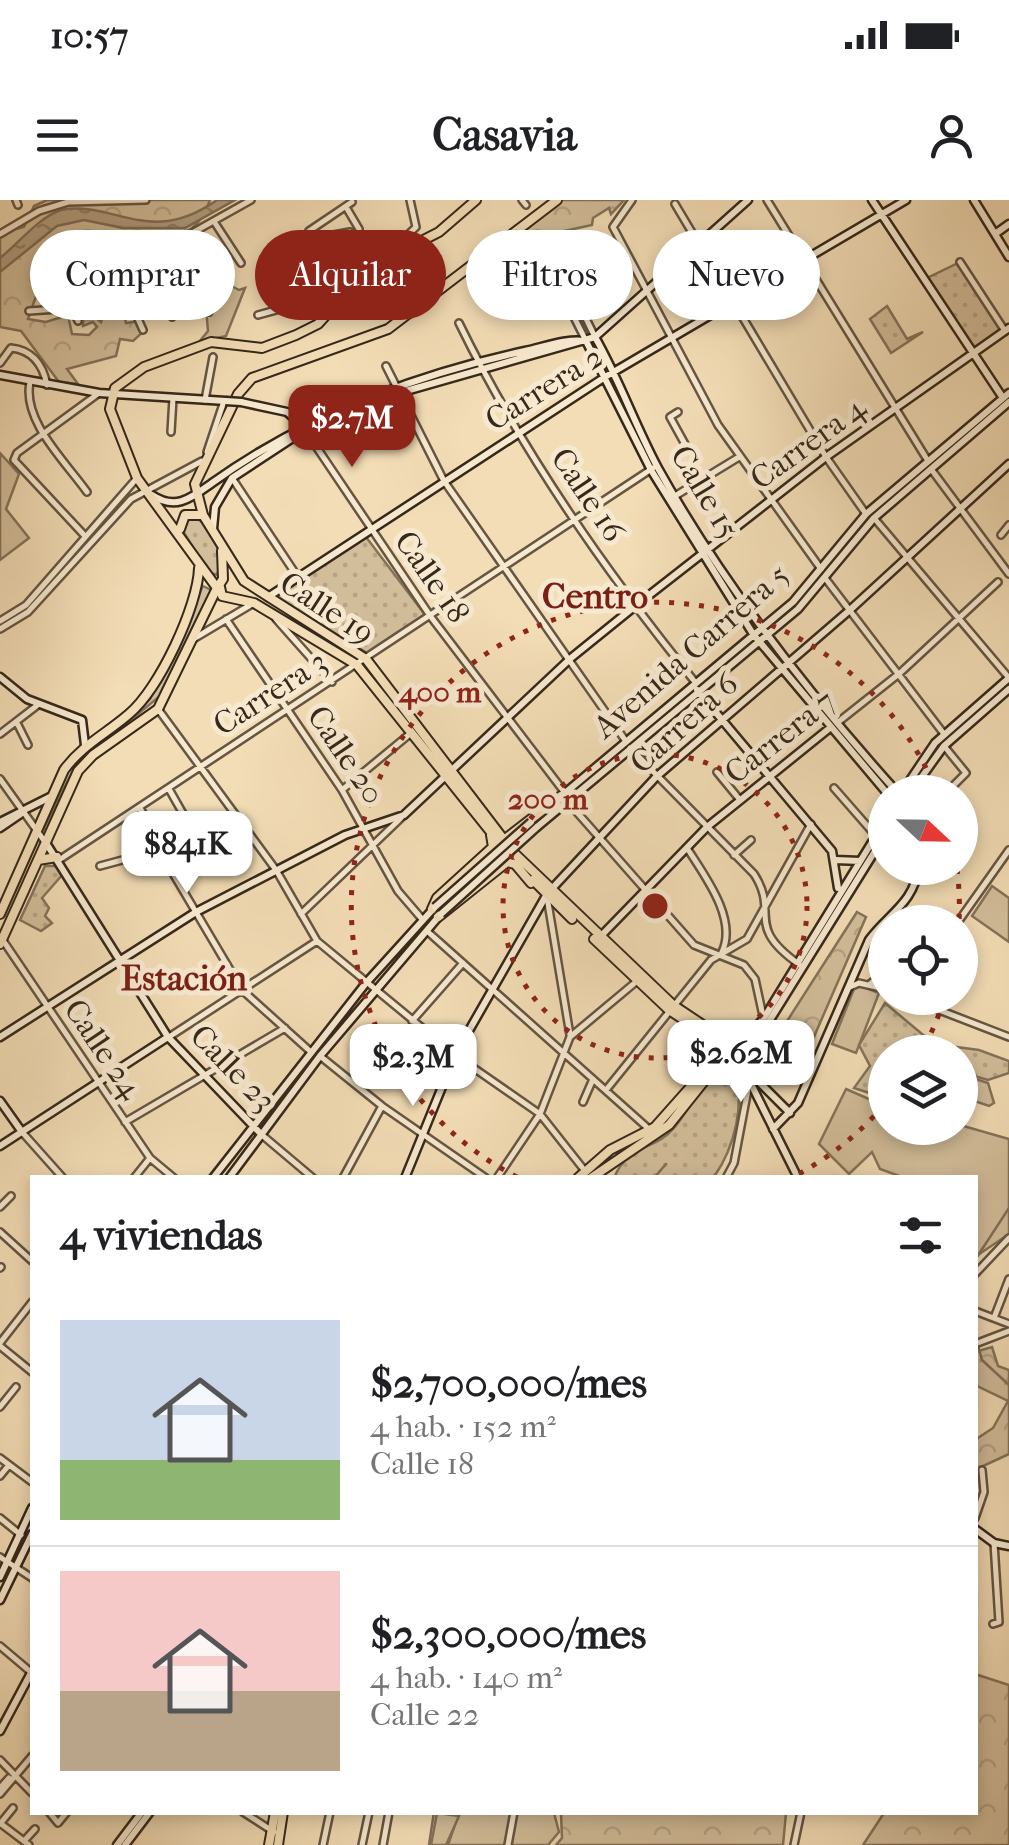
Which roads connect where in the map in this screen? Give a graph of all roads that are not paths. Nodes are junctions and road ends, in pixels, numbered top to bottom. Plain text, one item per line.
1 (146, 200) edge
2 (252, 200) edge
3 (410, 200) edge
4 (476, 200) edge
5 (557, 200) edge
6 (632, 200) edge
7 (748, 200) edge
8 (768, 200) edge
9 (872, 200) edge
10 (906, 200) edge
11 (974, 200) edge
12 (349, 204) edge
13 (675, 204) dead end
14 (882, 216) junction
15 (216, 223) junction
16 (1009, 224) edge
17 (359, 229) dead end
18 (205, 230) edge
19 (310, 230) edge
20 (413, 230) edge
21 (441, 230) edge
22 (693, 230) edge
23 (715, 230) edge
24 (786, 230) edge
25 (0, 234) edge
26 (994, 234) junction
27 (820, 252) edge
28 (1009, 257) edge
29 (241, 262) dead end
30 (960, 262) dead end
31 (820, 286) edge
32 (653, 287) edge
33 (648, 292) junction
34 (138, 320) edge
35 (322, 320) edge
36 (708, 320) edge
37 (743, 320) edge
38 (460, 323) dead end
39 (1007, 329) edge
40 (143, 330) dead end
41 (596, 337) junction
42 (674, 340) junction
43 (586, 341) junction
44 (2, 353) edge
45 (972, 356) junction
46 (213, 357) dead end
47 (0, 363) edge
48 (480, 364) junction
49 (386, 366) dead end
50 (614, 372) junction
51 (0, 375) edge
52 (128, 376) junction
53 (605, 377) junction
54 (30, 382) junction
55 (46, 385) junction
56 (398, 390) junction
57 (99, 394) junction
58 (111, 395) junction
59 (130, 395) junction
60 (173, 398) junction
61 (205, 400) junction
62 (225, 401) junction
63 (1007, 401) edge
64 (896, 410) junction
65 (678, 412) dead end
66 (303, 428) junction
67 (171, 432) dead end
68 (45, 434) junction
69 (516, 434) junction
70 (686, 446) dead end
71 (205, 456) junction
72 (739, 456) junction
73 (826, 457) junction
74 (1009, 464) edge
75 (929, 465) junction
76 (654, 467) junction
77 (137, 478) junction
78 (232, 478) junction
79 (444, 481) junction
80 (87, 492) dead end
81 (148, 492) junction
82 (196, 495) junction
83 (675, 496) junction
84 (769, 501) junction
85 (960, 508) junction
86 (866, 514) junction
87 (203, 515) junction
88 (874, 518) junction
89 (576, 519) junction
90 (1009, 524) edge
91 (213, 529) junction
92 (370, 529) junction
93 (181, 533) junction
94 (1001, 535) dead end
95 (84, 536) junction
96 (221, 546) junction
97 (710, 550) junction
98 (702, 556) junction
99 (906, 556) junction
100 (198, 563) junction
101 (504, 568) junction
102 (820, 570) junction
103 (1009, 574) edge
104 (298, 576) junction
105 (825, 578) junction
106 (998, 582) dead end
107 (217, 590) junction
108 (267, 597) junction
109 (254, 603) junction
110 (634, 607) junction
111 (851, 610) junction
112 (288, 611) junction
113 (270, 613) junction
114 (431, 617) junction
115 (958, 619) junction
116 (226, 620) junction
117 (0, 621) edge
118 (284, 621) junction
119 (761, 627) junction
120 (0, 629) edge
121 (767, 635) junction
122 (195, 638) junction
123 (756, 638) junction
124 (571, 658) junction
125 (366, 659) junction
126 (788, 664) junction
127 (357, 666) junction
128 (781, 670) junction
129 (900, 673) junction
130 (0, 676) edge
131 (1009, 678) edge
132 (332, 682) junction
133 (696, 686) junction
134 (1009, 689) edge
135 (39, 704) junction
136 (158, 709) junction
137 (287, 712) junction
138 (505, 720) junction
139 (722, 720) junction
140 (17, 724) junction
141 (833, 726) junction
142 (411, 733) junction
143 (0, 734) edge
144 (944, 735) junction
145 (628, 744) junction
146 (28, 745) dead end
147 (85, 746) junction
148 (944, 746) junction
149 (202, 768) junction
150 (717, 772) dead end
151 (449, 774) junction
152 (872, 775) edge
153 (883, 775) edge
154 (913, 775) edge
155 (923, 775) edge
156 (964, 775) edge
157 (770, 776) junction
158 (656, 777) junction
159 (0, 779) edge
160 (834, 788) dead end
161 (169, 789) junction
162 (342, 790) junction
163 (564, 796) junction
164 (50, 798) junction
165 (740, 800) junction
166 (140, 808) junction
167 (23, 812) junction
168 (404, 816) junction
169 (186, 819) dead end
170 (868, 823) edge
171 (811, 824) junction
172 (0, 825) edge
173 (707, 827) junction
174 (364, 828) junction
175 (36, 831) junction
176 (504, 840) junction
177 (601, 840) junction
178 (751, 840) dead end
179 (46, 843) junction
180 (374, 844) junction
181 (687, 848) junction
182 (1009, 850) edge
183 (868, 851) edge
184 (868, 853) edge
185 (734, 855) junction
186 (58, 859) junction
187 (38, 860) junction
188 (836, 860) junction
189 (860, 861) junction
190 (100, 866) dead end
191 (276, 870) junction
192 (174, 875) dead end
193 (911, 885) edge
194 (646, 890) junction
195 (548, 892) junction
196 (841, 895) junction
197 (970, 905) edge
198 (763, 908) junction
199 (196, 912) junction
200 (437, 912) junction
201 (0, 914) edge
202 (300, 914) junction
203 (422, 919) junction
204 (425, 929) junction
205 (600, 938) junction
206 (1, 941) edge
207 (318, 941) junction
208 (722, 952) junction
209 (120, 960) junction
210 (463, 963) junction
211 (799, 965) junction
212 (857, 969) junction
213 (640, 979) junction
214 (366, 983) junction
215 (868, 983) edge
216 (868, 984) edge
217 (491, 988) junction
218 (850, 988) junction
219 (242, 990) junction
220 (374, 990) junction
221 (48, 1006) junction
222 (671, 1007) junction
223 (952, 1015) edge
224 (764, 1018) junction
225 (412, 1021) junction
226 (285, 1028) junction
227 (570, 1036) junction
228 (0, 1037) edge
229 (168, 1037) junction
230 (1009, 1037) edge
231 (729, 1048) junction
232 (311, 1052) junction
233 (564, 1053) junction
234 (454, 1055) junction
235 (320, 1056) junction
236 (748, 1070) junction
237 (203, 1076) junction
238 (592, 1078) junction
239 (750, 1081) junction
240 (97, 1083) junction
241 (606, 1090) junction
242 (0, 1100) edge
243 (583, 1102) dead end
244 (382, 1106) junction
245 (790, 1113) junction
246 (540, 1114) junction
247 (125, 1122) junction
248 (251, 1126) junction
249 (647, 1127) junction
250 (773, 1129) junction
251 (22, 1132) junction
252 (260, 1133) junction
253 (422, 1136) junction
254 (0, 1146) edge
255 (150, 1158) junction
256 (60, 1175) edge
257 (136, 1175) edge
258 (170, 1175) edge
259 (215, 1175) edge
260 (231, 1175) edge
261 (309, 1175) edge
262 (345, 1175) edge
263 (406, 1175) edge
264 (481, 1175) edge
265 (498, 1175) edge
266 (584, 1175) edge
267 (586, 1175) edge
268 (587, 1175) edge
269 (728, 1175) edge
270 (796, 1175) edge
271 (11, 1196) dead end
272 (0, 1207) edge
273 (0, 1232) edge
274 (1009, 1238) edge
275 (30, 1259) edge
276 (978, 1270) edge
277 (1009, 1279) edge
278 (30, 1305) edge
279 (978, 1312) edge
280 (994, 1318) junction
281 (1009, 1328) edge
282 (978, 1343) edge
283 (0, 1344) edge
284 (30, 1370) edge
285 (16, 1387) dead end
286 (0, 1407) edge
287 (0, 1458) edge
288 (9, 1465) junction
289 (982, 1470) dead end
290 (0, 1476) edge
291 (30, 1481) edge
292 (978, 1509) edge
293 (30, 1513) edge
294 (0, 1518) edge
295 (978, 1531) edge
296 (21, 1535) junction
297 (1009, 1537) edge
298 (30, 1538) edge
299 (1001, 1545) edge
300 (4, 1559) edge
301 (17, 1567) junction
302 (0, 1577) edge
303 (30, 1577) edge
304 (0, 1600) edge
305 (993, 1624) dead end
306 (0, 1646) edge
307 (30, 1671) edge
308 (30, 1677) edge
309 (0, 1731) edge
310 (30, 1758) edge
311 (0, 1760) edge
312 (16, 1773) junction
313 (30, 1790) edge
314 (0, 1791) edge
315 (13, 1808) dead end
316 (143, 1815) edge
317 (144, 1815) edge
318 (248, 1815) edge
319 (275, 1815) edge
320 (281, 1815) edge
321 (329, 1815) edge
322 (368, 1815) edge
323 (388, 1815) edge
324 (513, 1815) edge
325 (801, 1815) edge
326 (0, 1824) edge
327 (35, 1829) dead end
328 (275, 1832) junction
329 (26, 1843) edge
330 (117, 1845) edge
331 (126, 1845) edge
332 (269, 1845) edge
333 (278, 1845) edge
334 (324, 1845) edge
335 (362, 1845) edge
336 (383, 1845) edge
337 (508, 1845) edge
338 (794, 1845) edge

1 - 25 street
2 - 15 street
3 - 20 street
4 - 21 main road
5 - 71 main road, Calle 19
6 - 33 street
7 - 23 main road
8 - 24 street
9 - 14 main road
10 - 14 main road, Carrera 2
11 - 26 main road
12 - 17 street
12 - 19 street
13 - 22 street
14 - 27 main road, Carrera 2
14 - 45 main road
15 - 18 street
15 - 29 street
16 - 26 main road
26 - 28 main road
30 - 39 street
31 - 64 street
32 - 33 main road
33 - 41 main road
33 - 42 street
34 - 40 street
35 - 52 main road
36 - 42 main road, Carrera 2
37 - 73 street
38 - 48 street, Calle 16
39 - 45 main road, Carrera 4
41 - 43 main road
41 - 43 street, Calle 15
41 - 50 main road, Calle 15
42 - 50 main road, Carrera 2
42 - 72 street
43 - 48 main road
43 - 53 main road, Calle 15
44 - 47 street
44 - 55 street
45 - 63 main road
45 - 64 main road, Carrera 4
46 - 61 street
48 - 56 main road
48 - 69 street, Calle 16
49 - 56 street
50 - 53 main road, Carrera 2
50 - 76 main road, Calle 15
51 - 54 main road
52 - 58 main road
52 - 59 street
53 - 69 main road, Carrera 2
53 - 76 main road, Calle 15
54 - 55 main road
54 - 68 street
55 - 57 main road
56 - 66 main road
56 - 79 street
57 - 58 main road
57 - 68 street
58 - 59 main road
58 - 77 main road
59 - 60 main road
60 - 61 main road
60 - 67 street
61 - 62 main road
62 - 66 main road, bridge
62 - 71 street
63 - 75 main road, Avenida Carrera 5
64 - 73 main road, Carrera 4
64 - 75 street
65 - 70 street
66 - 78 main road
66 - 82 main road
66 - 92 street, Calle 18
68 - 80 street
68 - 95 street
69 - 79 main road, Carrera 2
69 - 89 street, Calle 16
71 - 81 street
71 - 82 main road, Calle 19
72 - 83 street
72 - 84 street
73 - 84 main road, Carrera 4
73 - 86 street
74 - 85 main road, Carrera 6
75 - 85 street
75 - 86 main road, Avenida Carrera 5
75 - 88 main road, Avenida Carrera 5
76 - 83 main road, Calle 15
76 - 89 street, Carrera 3
76 - 98 main road, Calle 15
77 - 81 main road
77 - 95 street
78 - 91 main road
78 - 104 street
79 - 92 main road, Carrera 2
79 - 101 street
81 - 82 main road
81 - 93 main road
81 - 120 street
82 - 87 main road, Calle 19
83 - 97 main road, Calle 15
84 - 97 main road, Carrera 4
84 - 102 street
85 - 99 main road, Carrera 6
85 - 103 street
86 - 102 main road, Avenida Carrera 5
87 - 91 main road, Calle 19
87 - 93 main road
88 - 99 street
88 - 105 main road, Avenida Carrera 5
89 - 101 street, Carrera 3
89 - 110 street, Calle 16
90 - 94 street
91 - 96 main road, Calle 19
92 - 104 main road, Carrera 2
92 - 114 street, Calle 18
93 - 100 main road
95 - 117 street
96 - 107 main road
96 - 108 main road, Calle 19
97 - 98 main road, Carrera 4
97 - 119 main road, Calle 15
98 - 110 main road, Carrera 4
98 - 123 main road, Calle 15
99 - 111 main road, Carrera 6
99 - 115 street
100 - 107 main road
100 - 147 main road
101 - 114 street, Carrera 3
101 - 124 street
102 - 119 main road, Avenida Carrera 5
104 - 108 main road, Carrera 2
105 - 111 street
105 - 121 main road, Avenida Carrera 5
106 - 115 street, Carrera 7
107 - 109 main road, Calle 19
107 - 122 main road
108 - 112 main road, Calle 19
108 - 113 main road
109 - 113 main road, Calle 19
109 - 116 street
110 - 124 main road, Carrera 4
110 - 133 street, Calle 16
111 - 126 main road, Carrera 6
111 - 129 street
112 - 118 main road
112 - 125 main road, Calle 19
113 - 118 main road, Calle 19
113 - 132 street
114 - 125 street, Carrera 3
114 - 138 street, Calle 18
115 - 129 street, Carrera 7
115 - 131 street
116 - 122 street
116 - 137 street, Calle 20
118 - 127 main road, Calle 19
119 - 121 main road, Calle 15
119 - 123 main road, Avenida Carrera 5
121 - 123 main road, Avenida Carrera 5
121 - 126 main road, Calle 15
122 - 136 main road
123 - 128 main road, Calle 15
123 - 133 main road, Avenida Carrera 5
124 - 138 main road, Carrera 4
124 - 145 street
125 - 127 street, Carrera 3
125 - 151 main road, Calle 19
126 - 128 main road, Carrera 6
126 - 141 main road, Calle 15
127 - 132 street, Carrera 3
127 - 142 main road, Calle 19
128 - 139 main road, Carrera 6
128 - 141 main road, Calle 15
129 - 141 street, Carrera 7
129 - 144 street
130 - 135 main road
131 - 144 main road
132 - 137 street, Carrera 3
133 - 139 main road, Calle 16
133 - 145 main road, Avenida Carrera 5
134 - 148 main road
135 - 140 street
135 - 147 main road
136 - 149 street
136 - 179 main road
137 - 149 street, Carrera 3
137 - 162 street, Calle 20
138 - 151 main road, Carrera 4
138 - 163 street, Calle 18
139 - 157 main road, Calle 16
139 - 158 main road, Carrera 6
140 - 143 street
140 - 146 street
141 - 152 main road, Calle 15
141 - 153 main road, Calle 15
141 - 157 main road, Carrera 7
142 - 151 main road, Calle 19
142 - 162 street
144 - 154 main road
145 - 158 street
145 - 163 main road, Avenida Carrera 5
147 - 164 main road
148 - 155 main road
148 - 156 street
149 - 161 street, Carrera 3
149 - 191 street
150 - 165 street
151 - 168 main road, Carrera 4
151 - 176 main road, Calle 19
151 - 195 main road, Calle 19
151 - 200 main road
157 - 165 main road, Carrera 7
157 - 171 main road, Calle 16
158 - 173 street
158 - 177 main road, Carrera 6
159 - 167 street, Calle 23
160 - 170 street
161 - 166 street, Carrera 3
161 - 169 street
162 - 174 street, Calle 20
163 - 176 main road
163 - 177 street, Calle 18
163 - 200 main road, Avenida Carrera 5, bridge
164 - 167 main road
164 - 175 main road
165 - 173 main road, Carrera 7
166 - 186 street, Carrera 3
166 - 190 street
167 - 172 main road
167 - 175 street, Calle 23
168 - 174 main road, Carrera 4
168 - 180 street
171 - 188 main road, Calle 16
171 - 198 street
173 - 181 main road, Carrera 7
173 - 185 street
174 - 180 street, Calle 20
174 - 191 main road, Carrera 4
175 - 179 street, Calle 23
175 - 201 main road
176 - 195 main road, Calle 19
177 - 194 street, Calle 18
177 - 195 main road, Carrera 6
178 - 185 street
179 - 186 main road, Calle 23
179 - 187 main road
180 - 202 street
180 - 203 street, Calle 20
181 - 194 main road, Carrera 7
181 - 208 street
182 - 197 street
183 - 189 main road
184 - 196 main road
185 - 198 street
186 - 187 main road
186 - 209 main road, Calle 23
187 - 206 main road
188 - 189 main road
188 - 196 main road
189 - 196 main road
191 - 199 main road, Carrera 4
191 - 202 street
192 - 199 street
193 - 212 main road
194 - 205 main road, Carrera 7
194 - 208 street, Calle 18
195 - 200 main road
195 - 205 main road, Calle 19
195 - 213 main road, Calle 19
195 - 217 main road, Carrera 6
195 - 227 street
196 - 211 main road
198 - 208 street
198 - 211 street
199 - 209 main road, Carrera 4
199 - 219 street
200 - 203 main road, Avenida Carrera 5
200 - 204 main road, Avenida Carrera 5
202 - 207 street
203 - 214 main road, Avenida Carrera 5
204 - 210 street
204 - 220 main road, Avenida Carrera 5
205 - 213 main road, Calle 19
206 - 221 street, Calle 24
207 - 214 street
207 - 219 street
208 - 222 street
208 - 224 street, Calle 18
209 - 221 main road, Carrera 4
209 - 229 main road, Calle 23
210 - 217 street
210 - 225 street
211 - 224 main road
211 - 231 main road
212 - 215 street
212 - 218 main road
213 - 222 main road, Calle 19
213 - 227 street
214 - 220 street
214 - 232 main road, Avenida Carrera 5
216 - 218 street
217 - 233 street
217 - 234 main road, Carrera 6
218 - 245 main road
219 - 226 street
219 - 229 street
220 - 225 street
220 - 235 main road, Avenida Carrera 5
221 - 228 main road, Carrera 4
221 - 240 street, Calle 24
222 - 231 main road, Calle 19
222 - 241 street
223 - 230 street
224 - 231 main road
225 - 234 street
226 - 232 street
226 - 237 street
227 - 233 street
229 - 237 main road, Calle 23
229 - 240 main road
231 - 236 main road
231 - 249 main road
231 - 268 main road
232 - 248 main road, Avenida Carrera 5
233 - 238 street
233 - 246 street
234 - 246 street
234 - 253 main road, Carrera 6
235 - 244 street
235 - 252 main road, Avenida Carrera 5
236 - 239 main road
236 - 245 main road
237 - 247 street
237 - 248 main road, Calle 23
238 - 241 street
238 - 243 street
239 - 250 main road
239 - 269 street
240 - 247 street, Calle 24
240 - 251 main road
241 - 249 street
242 - 251 main road
244 - 253 street
244 - 262 street
245 - 250 main road
246 - 265 street
246 - 266 street
247 - 255 street, Calle 24
248 - 252 main road, Calle 23
248 - 259 main road, Avenida Carrera 5
249 - 267 main road
250 - 270 main road
251 - 254 main road
251 - 256 street
252 - 260 main road, Avenida Carrera 5
252 - 261 street, Calle 23
253 - 263 main road, Carrera 6
253 - 264 street
255 - 257 street
255 - 258 street, Calle 24
271 - 272 street
273 - 275 street
274 - 276 street
277 - 280 street
278 - 283 street
279 - 280 street
280 - 281 street
281 - 282 street
283 - 284 street
285 - 286 street
287 - 288 street
288 - 290 street
288 - 291 street
289 - 292 street
293 - 296 main road
294 - 296 street
295 - 299 main road
296 - 300 main road
297 - 299 street
298 - 301 main road
299 - 305 street
300 - 301 street
300 - 302 main road
301 - 303 street
301 - 304 main road
306 - 307 street
308 - 309 main road
310 - 312 street
311 - 312 street
312 - 313 street
312 - 314 street
315 - 326 street
316 - 330 main road
317 - 331 main road
318 - 328 street
319 - 328 main road
320 - 328 main road
321 - 334 street
322 - 335 street
323 - 336 street
324 - 337 street
325 - 338 street
326 - 329 street
327 - 329 street
328 - 332 main road
328 - 333 main road

